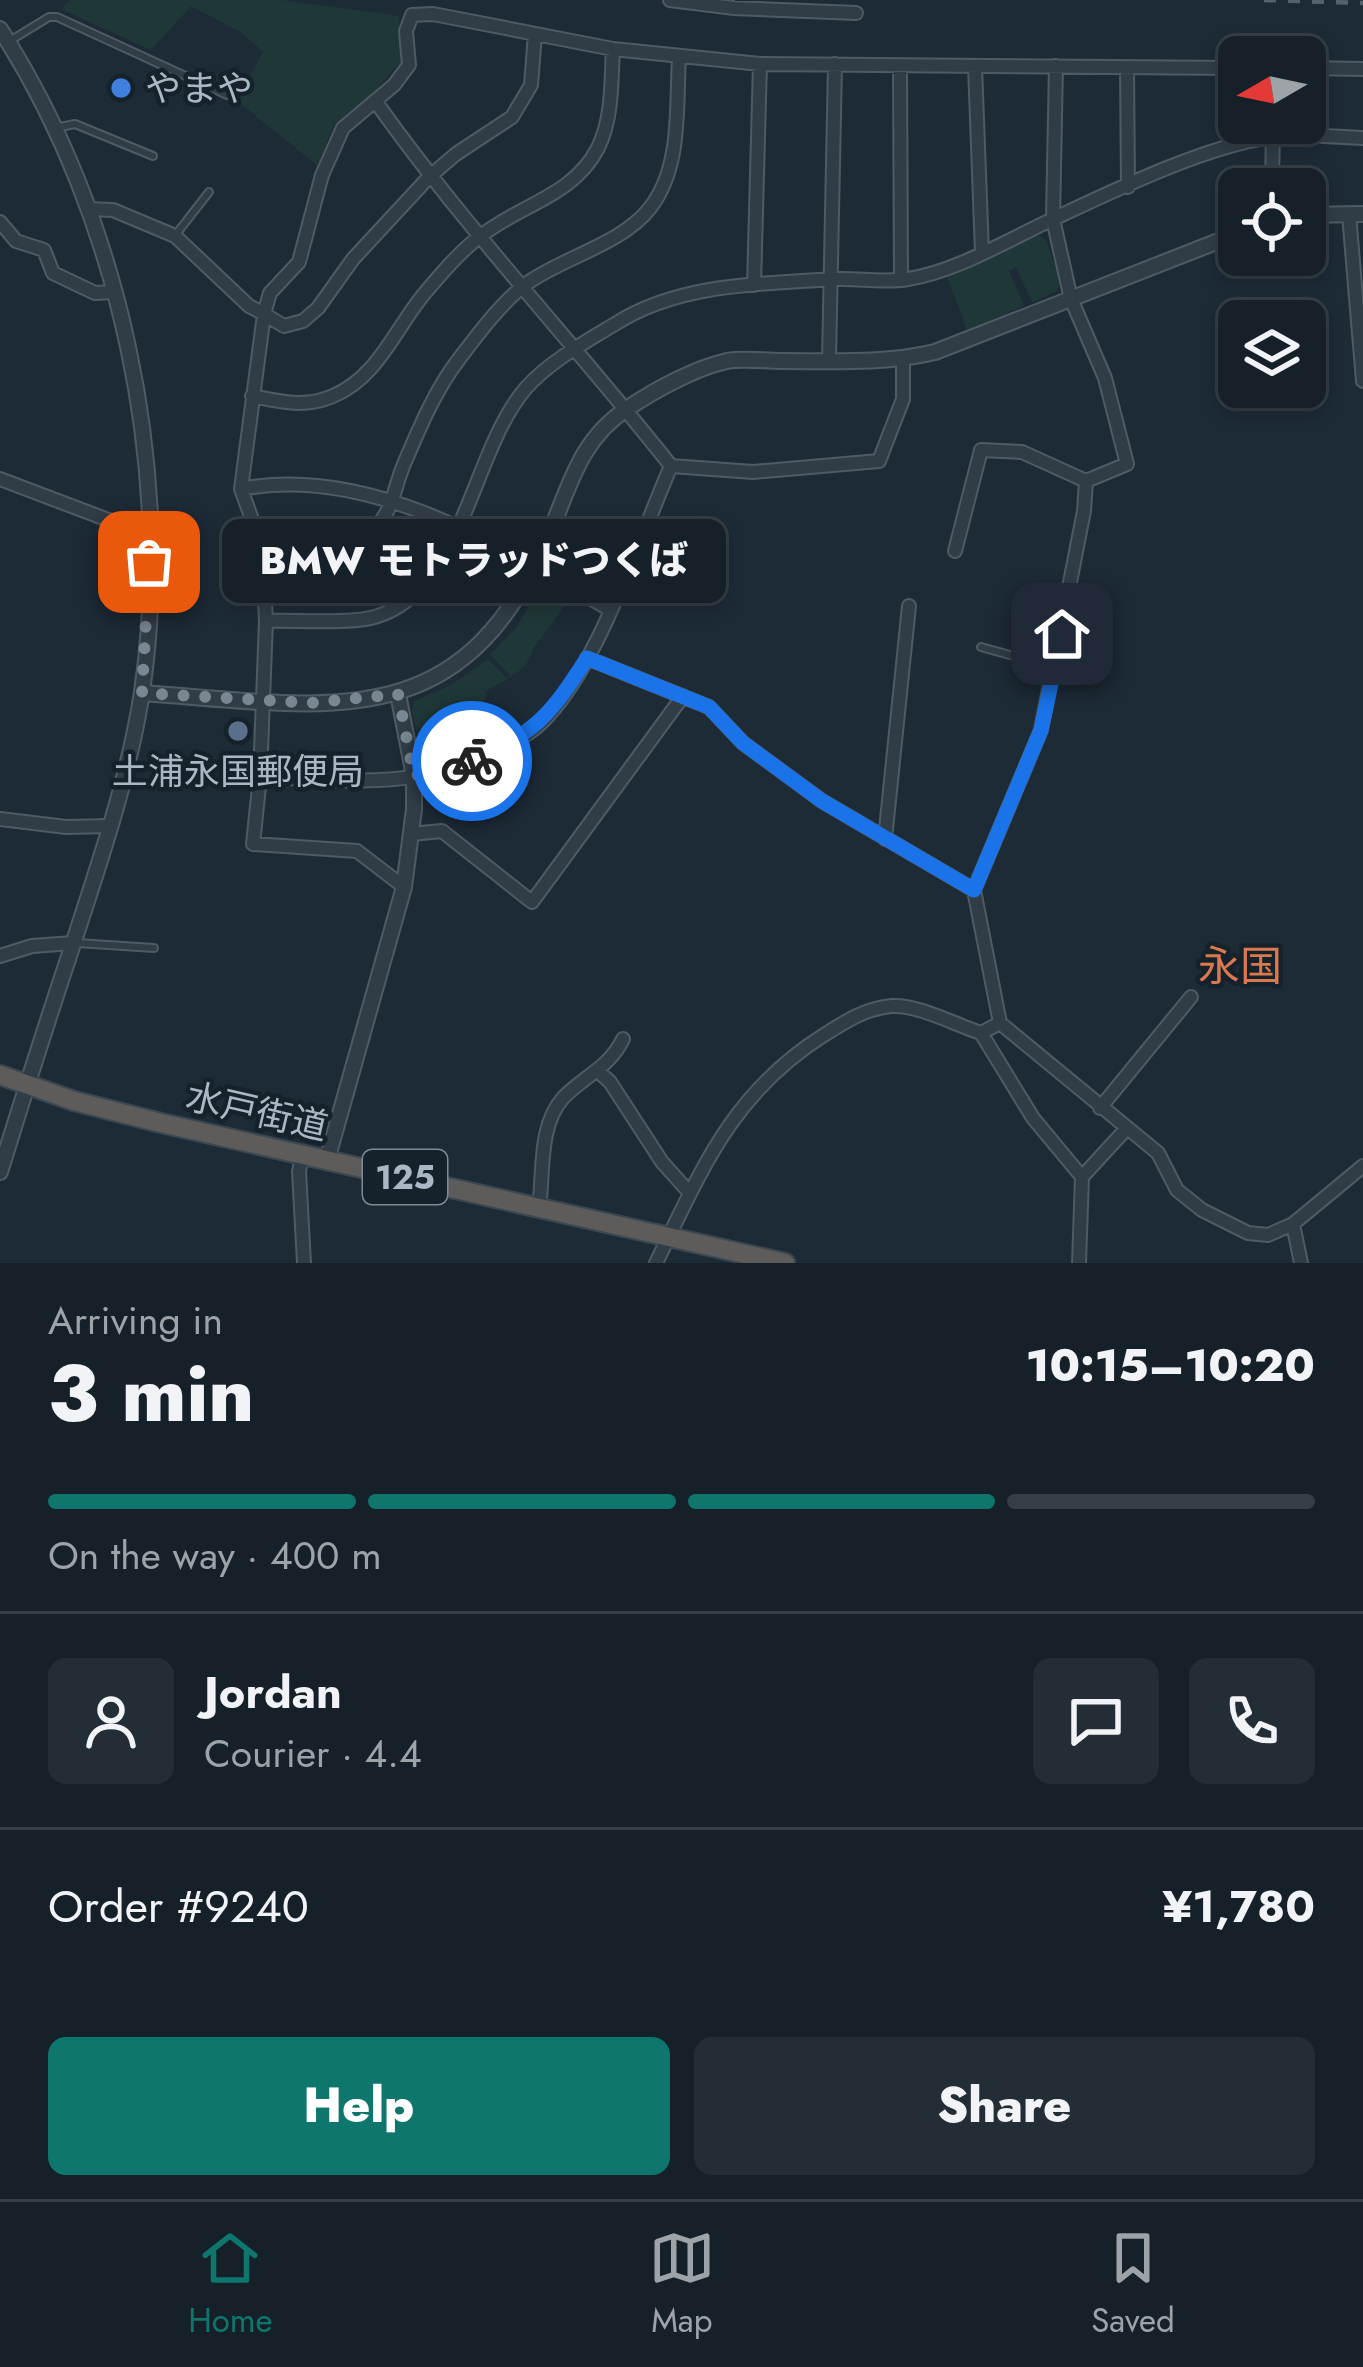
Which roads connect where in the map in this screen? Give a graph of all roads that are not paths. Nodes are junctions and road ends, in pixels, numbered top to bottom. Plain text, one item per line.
1 (409, 0) edge
2 (670, 0) edge
3 (856, 13) dead end
4 (412, 15) junction
5 (535, 34) junction
6 (4, 36) edge
7 (613, 49) junction
8 (679, 58) junction
9 (760, 64) junction
10 (835, 64) junction
11 (900, 65) junction
12 (975, 66) junction
13 (1056, 66) junction
14 (1127, 67) junction
15 (1218, 68) edge
16 (1326, 68) edge
17 (1363, 69) edge
18 (227, 95) dead end
19 (376, 102) junction
20 (54, 129) junction
21 (1326, 135) edge
22 (1363, 138) edge
23 (1236, 144) edge
24 (153, 156) dead end
25 (430, 177) junction
26 (1128, 187) junction
27 (209, 193) dead end
28 (88, 209) junction
29 (1356, 214) edge
30 (1326, 215) edge
31 (1053, 219) junction
32 (0, 222) edge
33 (481, 235) junction
34 (175, 236) junction
35 (1218, 241) edge
36 (982, 253) junction
37 (833, 279) junction
38 (901, 279) junction
39 (524, 285) junction
40 (754, 285) junction
41 (1359, 287) edge
42 (115, 292) junction
43 (1071, 299) junction
44 (264, 314) junction
45 (578, 350) junction
46 (903, 360) junction
47 (829, 361) junction
48 (1363, 381) edge
49 (252, 396) junction
50 (626, 409) junction
51 (670, 466) junction
52 (0, 478) edge
53 (1086, 481) junction
54 (241, 489) junction
55 (395, 501) junction
56 (459, 530) junction
57 (148, 535) junction
58 (262, 547) junction
59 (955, 551) dead end
60 (536, 566) junction
61 (909, 606) dead end
62 (609, 609) junction
63 (266, 621) junction
64 (982, 647) dead end
65 (587, 658) junction
66 (1055, 667) junction
67 (142, 693) junction
68 (398, 694) junction
69 (683, 696) junction
70 (264, 701) junction
71 (414, 776) junction
72 (260, 777) junction
73 (0, 819) edge
74 (110, 826) junction
75 (411, 834) junction
76 (884, 839) junction
77 (404, 887) junction
78 (974, 890) junction
79 (74, 943) junction
80 (154, 948) dead end
81 (0, 956) edge
82 (1191, 997) dead end
83 (1000, 1023) junction
84 (980, 1033) junction
85 (623, 1039) dead end
86 (599, 1072) junction
87 (0, 1075) edge
88 (28, 1085) junction
89 (1100, 1108) junction
90 (1126, 1128) junction
91 (303, 1154) junction
92 (327, 1160) junction
93 (1363, 1166) edge
94 (0, 1172) edge
95 (1082, 1177) junction
96 (688, 1191) junction
97 (539, 1207) junction
98 (1293, 1224) junction
99 (666, 1236) junction
100 (304, 1263) edge
101 (656, 1263) edge
102 (784, 1263) edge
103 (1079, 1263) edge
104 (1301, 1263) edge

1 - 4 street
2 - 3 street
4 - 5 street
4 - 19 street
5 - 7 street
5 - 25 street
6 - 18 lane
6 - 20 street
7 - 8 street
7 - 33 street
8 - 9 street
8 - 39 street
9 - 10 street
9 - 40 street
10 - 11 street
10 - 37 street
11 - 12 street
11 - 38 street
12 - 13 street
12 - 36 street
13 - 14 street
13 - 31 street
14 - 15 street
14 - 26 street
16 - 17 street
19 - 25 street
19 - 44 street
20 - 24 lane
20 - 28 street
21 - 22 street
23 - 26 street
25 - 33 street
25 - 44 street
26 - 31 street
27 - 34 lane
28 - 34 street
28 - 42 street
29 - 30 street
29 - 41 street
31 - 36 street
31 - 43 street
32 - 42 street
33 - 39 street
33 - 49 street
34 - 44 street
35 - 43 street
36 - 38 street
37 - 38 street
37 - 40 street
37 - 47 street
39 - 45 street
39 - 55 street
40 - 45 street
41 - 48 street
42 - 57 street
43 - 46 street
43 - 53 street
44 - 49 street
45 - 50 street
45 - 56 street
46 - 47 street
46 - 51 street
47 - 50 street
49 - 54 street
50 - 51 street
50 - 60 street
51 - 62 street
52 - 57 street
53 - 59 street
53 - 66 street
54 - 55 street
54 - 58 street
55 - 56 street
55 - 58 street
56 - 60 street
56 - 63 street
57 - 67 street
58 - 63 street
60 - 62 street
60 - 68 street
61 - 76 street
62 - 65 street
63 - 70 street
64 - 66 lane
65 - 69 street
65 - 71 street
66 - 78 street
67 - 70 street
67 - 74 street
68 - 70 street
68 - 71 street
69 - 75 street
69 - 76 street
70 - 72 street
71 - 72 street
71 - 75 street
72 - 77 street
73 - 74 street
74 - 79 street
75 - 77 street
76 - 78 street
77 - 92 street
78 - 83 street
79 - 80 lane
79 - 81 street
79 - 88 street
82 - 89 street
83 - 84 street
83 - 89 street
84 - 95 street
84 - 96 street
85 - 86 street
86 - 96 street
86 - 97 street
87 - 88 highway, 水戸街道 / 125
88 - 91 highway, 水戸街道 / 125
88 - 94 street
89 - 90 street
90 - 95 street
90 - 98 street
91 - 92 highway, 水戸街道 / 125
91 - 100 street
92 - 97 highway, 水戸街道 / 125
93 - 98 street
95 - 103 street
96 - 99 street
97 - 99 highway, 水戸街道 / 125
98 - 104 street
99 - 101 street
99 - 102 highway, 水戸街道 / 125

